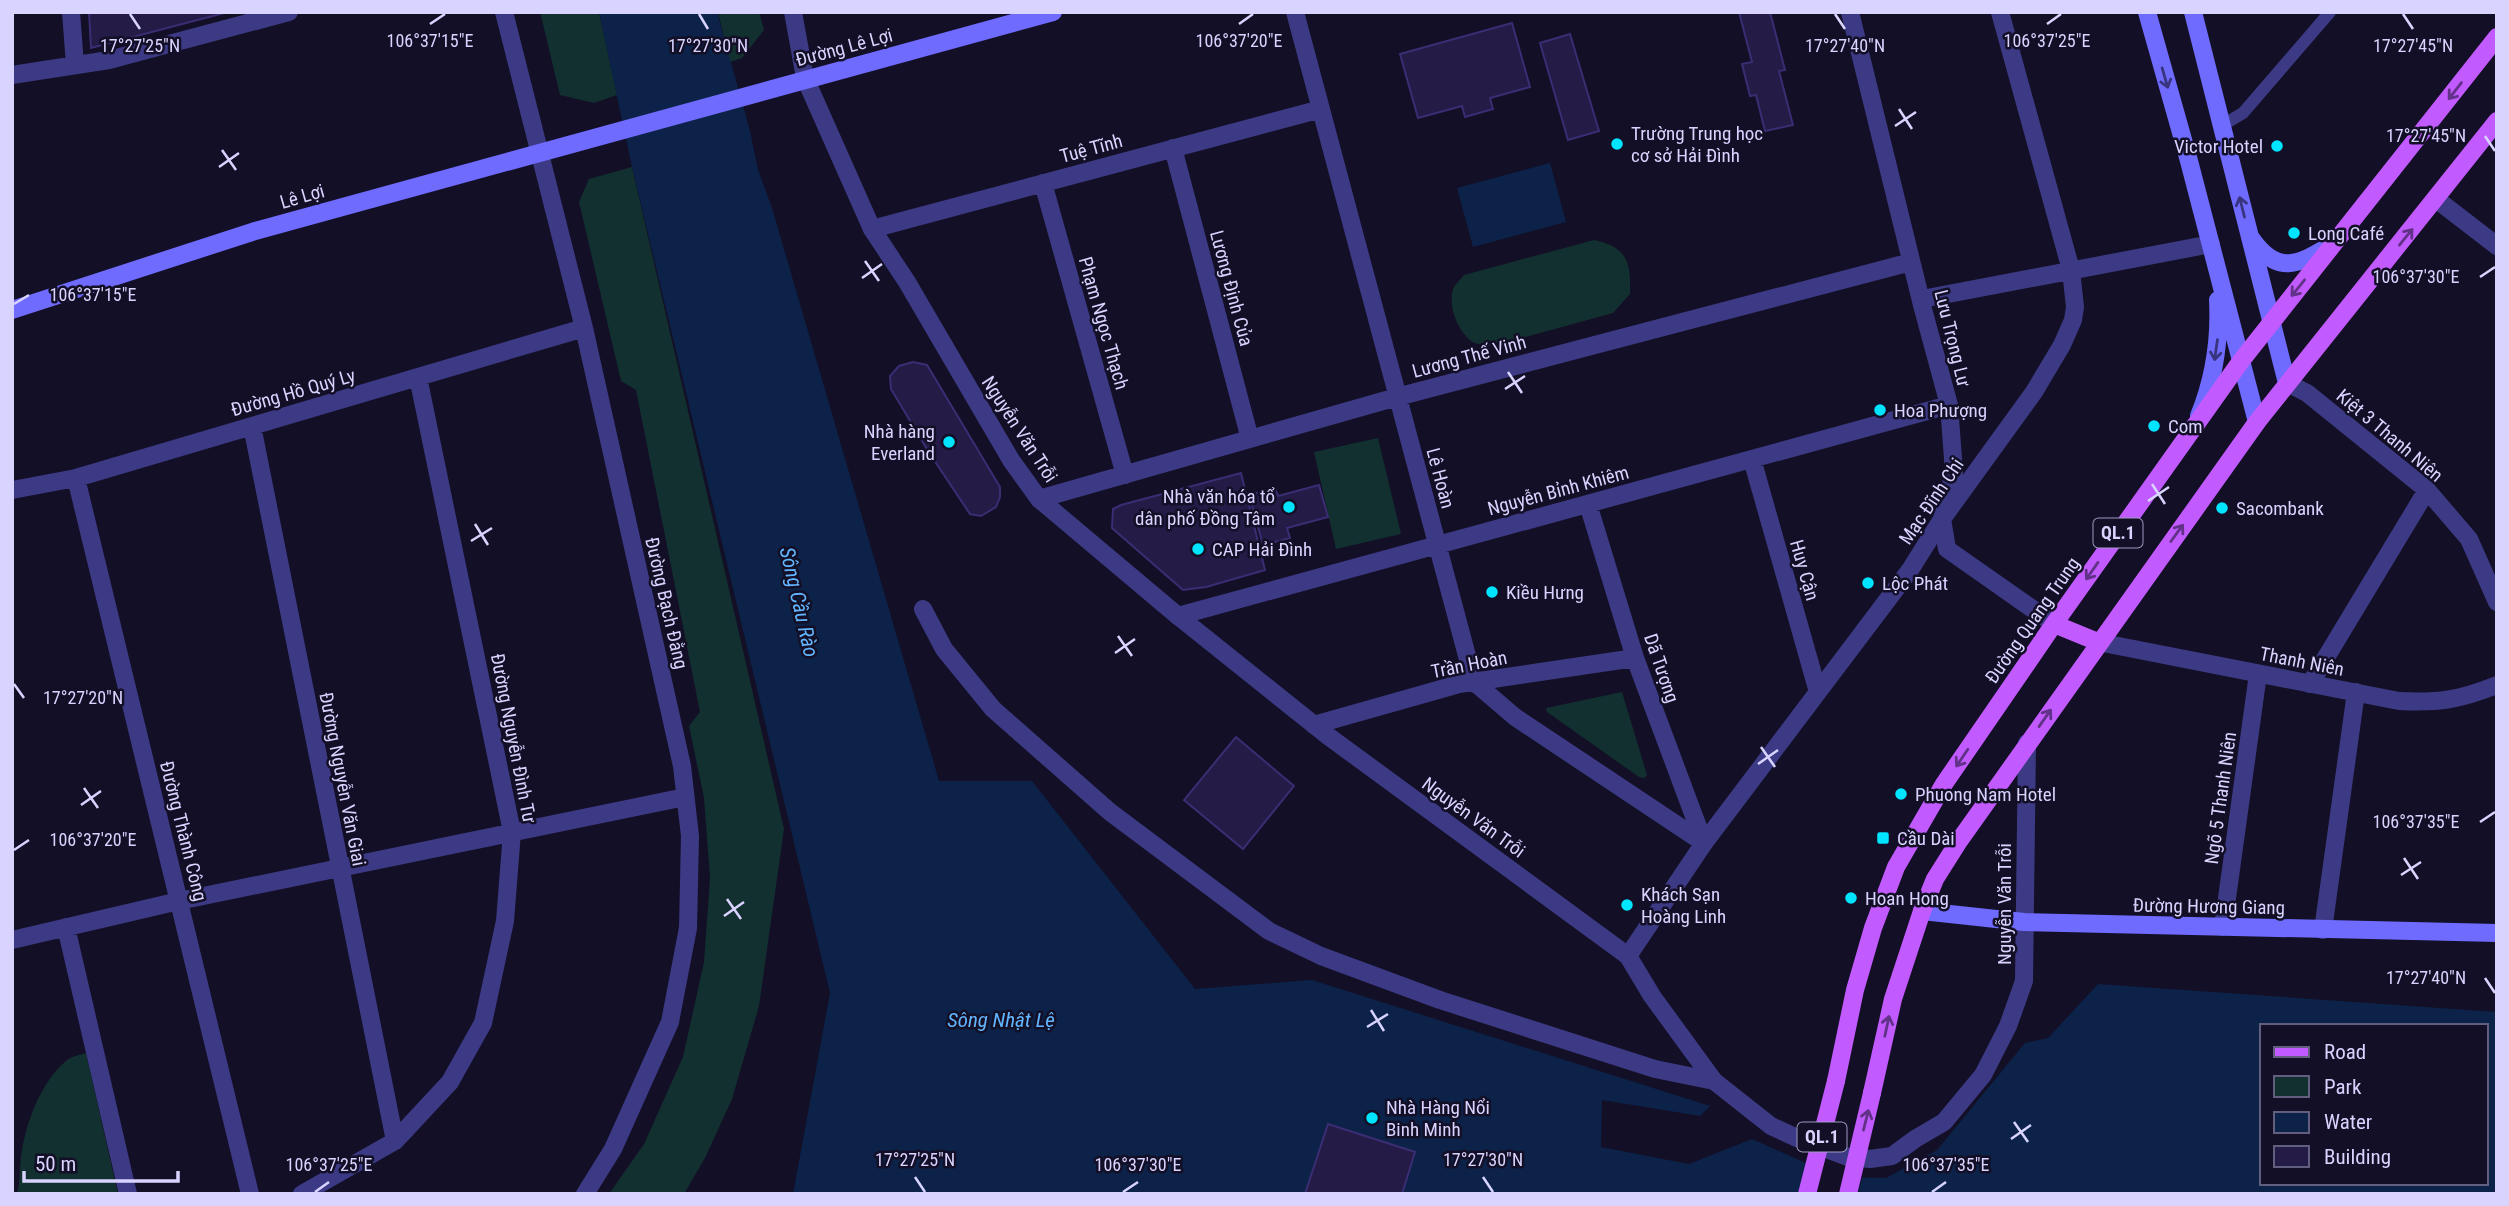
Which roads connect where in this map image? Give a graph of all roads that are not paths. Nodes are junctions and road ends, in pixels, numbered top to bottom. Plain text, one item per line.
1 (71, 12) edge
2 (289, 12) edge
3 (505, 12) edge
4 (793, 12) edge
5 (1053, 12) edge
6 (1295, 12) edge
7 (1850, 12) edge
8 (2000, 12) edge
9 (2147, 12) edge
10 (2193, 12) edge
11 (2330, 12) edge
12 (2497, 37) edge
13 (75, 65) junction
14 (12, 75) edge
15 (805, 78) junction
16 (1321, 108) junction
17 (2497, 121) edge
18 (2221, 126) junction
19 (606, 135) joint
20 (1173, 148) junction
21 (540, 152) junction
22 (1043, 183) junction
23 (2436, 199) junction
24 (872, 229) junction
25 (2249, 236) junction
26 (2337, 241) junction
27 (2497, 246) edge
28 (2212, 251) junction
29 (1911, 262) junction
30 (2071, 270) junction
31 (1922, 299) junction
32 (12, 310) edge
33 (2271, 321) junction
34 (584, 328) junction
35 (2241, 361) junction
36 (418, 377) junction
37 (2287, 383) junction
38 (1397, 397) junction
39 (1949, 405) junction
40 (2257, 422) junction
41 (2195, 424) junction
42 (251, 426) junction
43 (1250, 439) junction
44 (1752, 459) junction
45 (1125, 475) junction
46 (76, 478) junction
47 (2427, 489) junction
48 (12, 490) edge
49 (1039, 499) junction
50 (1588, 504) junction
51 (1942, 519) junction
52 (1437, 545) junction
53 (2497, 602) edge
54 (923, 609) dead end
55 (1178, 617) junction
56 (2054, 624) junction
57 (2098, 642) junction
58 (1635, 658) junction
59 (2258, 674) junction
60 (1474, 682) junction
61 (2310, 684) junction
62 (2497, 685) edge
63 (1818, 692) junction
64 (2356, 692) junction
65 (1314, 725) junction
66 (2027, 743) junction
67 (685, 797) junction
68 (512, 832) junction
69 (1704, 843) junction
70 (339, 868) junction
71 (179, 901) junction
72 (1922, 911) junction
73 (2024, 922) junction
74 (2223, 927) junction
75 (66, 928) junction
76 (2323, 930) junction
77 (2497, 933) edge
78 (12, 940) edge
79 (1628, 956) junction
80 (1714, 1081) junction
81 (395, 1140) junction
82 (128, 1194) edge
83 (250, 1194) edge
84 (302, 1194) edge
85 (584, 1194) edge
86 (1807, 1194) edge
87 (1848, 1194) edge

1 - 13 street
2 - 13 street
3 - 21 street, Đường Bạch Đằng
4 - 15 street, Nguyễn Văn Trỗi
5 - 15 main road, Đường Lê Lợi
6 - 16 street, Lê Hoàn
7 - 29 street, Lưu Trọng Lư
8 - 30 street, Mạc Đĩnh Chi
9 -> 28 main road
10 - 18 main road
11 - 18 lane
12 -> 26 main road, Đường Quang Trung / QL.1
13 - 14 street
15 - 19 main road, Đường Lê Lợi
15 - 24 street, Nguyễn Văn Trỗi
16 - 20 street, Tuệ Tĩnh
16 - 38 street, Lê Hoàn
17 - 23 main road, QL.1
25 -> 18 main road
19 - 21 main road, Lê Lợi
20 - 22 street, Tuệ Tĩnh
20 - 43 street, Lương Định Của
21 - 32 main road, Lê Lợi
21 - 34 street, Đường Bạch Đằng
22 - 24 street, Tuệ Tĩnh
22 - 45 street, Phạm Ngọc Thạch
23 - 27 street
37 -> 23 main road, QL.1
24 - 49 street, Nguyễn Văn Trỗi
25 - 26 main road
25 - 33 main road
26 -> 33 main road, Đường Quang Trung / QL.1
28 - 30 street
28 - 35 main road
28 -> 41 main road
29 - 31 street, Lưu Trọng Lư
29 - 38 street, Lương Thế Vinh
30 - 31 street
30 - 51 street, Mạc Đĩnh Chi
31 - 39 street, Lưu Trọng Lư
33 - 35 main road, Đường Quang Trung / QL.1
33 - 37 main road
34 - 36 street, Đường Hồ Quý Ly
34 - 67 street, Đường Bạch Đằng
35 - 40 main road
35 - 41 main road, Đường Quang Trung / QL.1
36 - 42 street, Đường Hồ Quý Ly
36 - 68 street, Đường Nguyễn Đình Tư
37 - 40 main road, QL.1
37 - 47 street, Kiệt 3 Thanh Niên
38 - 43 street, Lương Thế Vinh
38 - 52 street, Lê Hoàn
39 - 44 street, Nguyễn Bỉnh Khiêm
39 - 51 street, Lưu Trọng Lư
57 -> 40 main road, QL.1
41 -> 56 main road, Đường Quang Trung / QL.1
42 - 46 street, Đường Hồ Quý Ly
42 - 70 street, Đường Nguyễn Văn Giai
43 - 45 street, Lương Thế Vinh
44 - 50 street, Nguyễn Bỉnh Khiêm
44 - 63 street, Huy Cận
45 - 49 street, Lương Thế Vinh
46 - 48 street, Đường Hồ Quý Ly
46 - 71 street, Đường Thành Công
47 - 53 street, Kiệt 3 Thanh Niên
47 - 61 street
49 - 55 street, Nguyễn Văn Trỗi
50 - 52 street, Nguyễn Bỉnh Khiêm
50 - 58 street, Dã Tượng
51 - 56 street, Lưu Trọng Lư
51 - 63 street, Mạc Đĩnh Chi
52 - 55 street, Nguyễn Bỉnh Khiêm
52 - 60 street, Lê Hoàn
54 - 80 street
55 - 65 street, Nguyễn Văn Trỗi
56 - 57 main road
56 -> 86 main road, Đường Quang Trung / QL.1, bridge
57 - 59 street, Thanh Niên
66 -> 57 main road, QL.1
58 - 60 street, Trần Hoàn
58 - 69 street, Dã Tượng
59 - 61 street, Thanh Niên
59 - 74 street, Ngõ 5 Thanh Niên
60 - 65 street, Trần Hoàn
60 - 69 street
61 - 64 street, Thanh Niên
62 - 64 street, Thanh Niên
63 - 69 street, Mạc Đĩnh Chi
64 - 76 street
65 - 79 street, Nguyễn Văn Trỗi
66 - 72 main road, QL.1
66 - 73 street, Nguyễn Văn Trỗi
67 - 68 street
67 - 85 street, Đường Bạch Đằng
68 - 70 street
68 - 81 street, Đường Nguyễn Đình Tư
69 - 79 street, Mạc Đĩnh Chi
70 - 71 street
70 - 81 street, Đường Nguyễn Văn Giai
71 - 75 street
71 - 83 street, Đường Thành Công
72 - 73 main road, Đường Hương Giang
87 -> 72 main road, QL.1, bridge
73 - 74 main road, Đường Hương Giang
73 - 80 street, Nguyễn Văn Trỗi
74 - 76 main road, Đường Hương Giang
75 - 78 street
75 - 82 street
76 - 77 main road, Đường Hương Giang
79 - 80 street, Nguyễn Văn Trỗi
81 - 84 street, Đường Nguyễn Đình Tư

